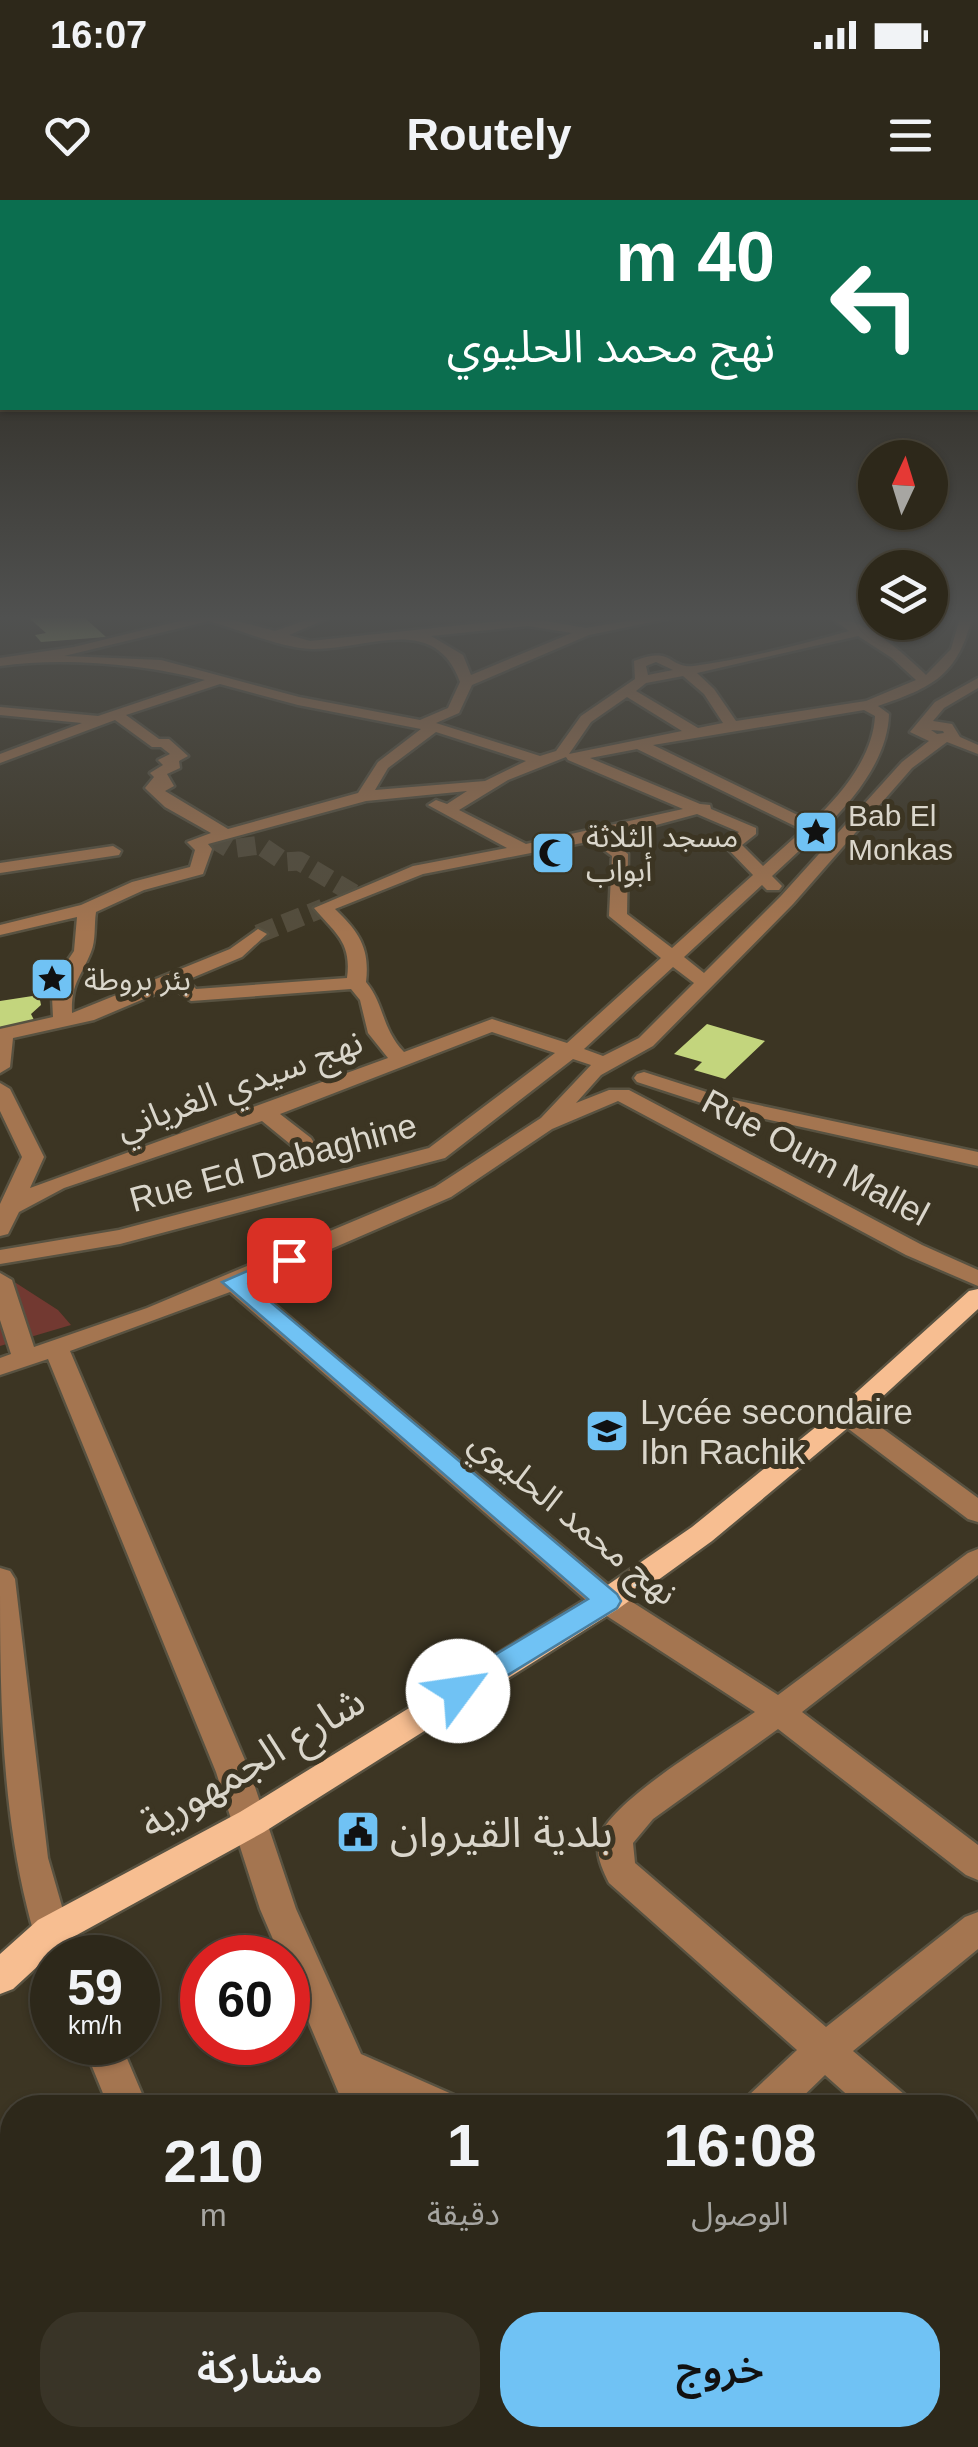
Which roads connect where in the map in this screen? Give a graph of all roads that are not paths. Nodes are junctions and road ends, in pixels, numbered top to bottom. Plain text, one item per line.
1 (96, 723) edge
2 (118, 723) edge
3 (411, 723) edge
4 (432, 723) edge
5 (584, 723) edge
6 (680, 723) edge
7 (730, 723) edge
8 (760, 723) edge
9 (881, 723) edge
10 (925, 723) edge
11 (956, 723) edge
12 (427, 726) junction
13 (732, 726) junction
14 (920, 729) junction
15 (695, 732) junction
16 (950, 735) junction
17 (978, 742) edge
18 (639, 744) junction
19 (978, 750) edge
20 (567, 756) junction
21 (0, 759) edge
22 (538, 760) junction
23 (907, 764) junction
24 (488, 784) junction
25 (401, 793) junction
26 (366, 796) junction
27 (704, 808) junction
28 (450, 810) junction
29 (812, 830) junction
30 (226, 836) junction
31 (595, 836) junction
32 (844, 838) junction
33 (520, 848) junction
34 (113, 850) dead end
35 (0, 868) edge
36 (764, 877) junction
37 (787, 900) junction
38 (87, 908) junction
39 (0, 930) edge
40 (258, 934) tunnel mouth
41 (674, 957) junction
42 (175, 979) junction
43 (706, 982) junction
44 (356, 983) junction
45 (63, 1023) junction
46 (2, 1032) edge
47 (646, 1042) junction
48 (569, 1052) junction
49 (401, 1060) junction
50 (0, 1067) edge
51 (598, 1070) junction
52 (632, 1086) junction
53 (0, 1088) edge
54 (265, 1113) junction
55 (544, 1124) junction
56 (303, 1143) dead end
57 (978, 1159) edge
58 (11, 1207) junction
59 (0, 1229) edge
60 (0, 1257) edge
61 (978, 1279) edge
62 (0, 1280) edge
63 (233, 1282) junction
64 (978, 1296) edge
65 (57, 1350) junction
66 (12, 1364) edge
67 (847, 1415) junction
68 (978, 1512) edge
69 (978, 1560) edge
70 (0, 1579) edge
71 (608, 1601) junction
72 (779, 1712) junction
73 (252, 1822) junction
74 (978, 1865) edge
75 (978, 1928) edge
76 (54, 1935) edge
77 (71, 1935) edge
78 (30, 1960) edge
79 (0, 1977) edge
80 (824, 2050) junction
81 (111, 2065) edge
82 (345, 2066) junction
83 (123, 2095) edge
84 (359, 2095) edge
85 (411, 2095) edge
86 (777, 2095) edge
87 (875, 2095) edge

1 - 21 street
2 - 30 street
3 - 12 street
4 - 12 street
5 - 20 street
6 - 15 street
7 - 13 street
8 - 13 street
9 - 29 street, Rue Ed Dabaghine
10 - 14 street
11 - 16 street
12 - 22 street
12 - 26 street
13 - 15 street
14 - 16 street
14 - 23 street
15 - 18 street
16 - 17 street
16 - 19 street
16 - 23 street
18 - 20 street
18 - 29 street
20 - 22 street
20 - 27 street
22 - 24 street
23 - 32 street
24 - 25 street
24 - 28 street
25 - 26 street
25 - 28 street
26 - 30 street
27 - 31 street
27 - 36 street
28 - 33 street
29 - 32 street
29 - 36 street, Rue Ed Dabaghine
30 - 38 street
31 - 33 street
31 - 41 street
32 - 37 street
33 - 44 street
34 - 35 street
36 - 37 street
36 - 41 street, Rue Ed Dabaghine
37 - 43 street
38 - 39 street
38 - 45 street
40 - 42 street
41 - 43 street
41 - 48 street, Rue Ed Dabaghine
42 - 44 street
42 - 45 street
43 - 47 street
44 - 49 street
45 - 46 street
46 - 50 street
47 - 51 street
47 - 52 street
48 - 49 street, نهج سيدي الغرياني
48 - 51 street
48 - 60 street, Rue Ed Dabaghine
49 - 54 street, نهج سيدي الغرياني
51 - 52 street
51 - 52 street
51 - 55 street
52 - 55 street
52 - 57 street
52 - 61 street, Rue Oum Mallel
53 - 58 street
54 - 56 street
54 - 58 street, نهج سيدي الغرياني
55 - 63 street
58 - 59 street
62 - 66 street
63 - 65 street
63 - 71 street, نهج محمد الحليوي
64 - 67 main road, شارع الجمهورية
65 - 66 street
65 - 73 street
67 - 68 street
67 - 71 main road, شارع الجمهورية
69 - 72 street
70 - 76 street
71 - 72 street, نهج محمد الحليوي
71 - 73 main road, شارع الجمهورية
72 - 74 street, نهج محمد الحليوي
72 - 80 street
73 - 77 main road, شارع الجمهورية
73 - 82 street
75 - 80 street
78 - 79 main road, شارع الجمهورية
80 - 86 street
80 - 87 street
81 - 83 street
82 - 84 street
82 - 85 street

